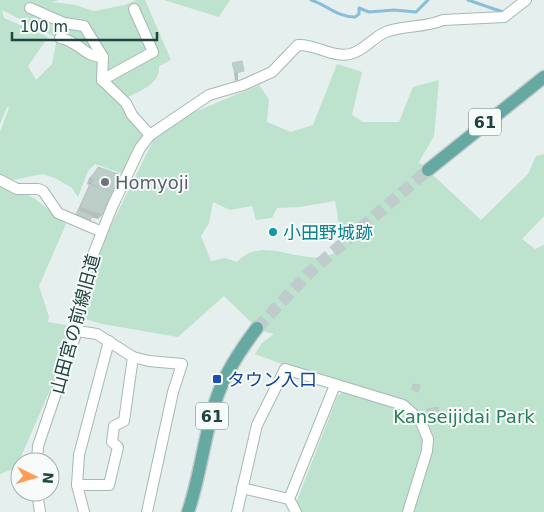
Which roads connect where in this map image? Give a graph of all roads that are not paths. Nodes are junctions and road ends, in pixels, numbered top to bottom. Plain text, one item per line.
1 (526, 0) edge
2 (30, 8) dead end
3 (134, 10) dead end
4 (60, 38) dead end
5 (102, 57) junction
6 (544, 77) edge
7 (102, 80) junction
8 (150, 136) junction
9 (428, 170) tunnel mouth
10 (0, 180) edge
11 (102, 232) junction
12 (257, 328) tunnel mouth
13 (77, 331) junction
14 (109, 341) junction
15 (134, 357) junction
16 (335, 385) junction
17 (38, 452) edge
18 (77, 485) junction
19 (242, 488) junction
20 (290, 499) junction
21 (84, 512) edge
22 (148, 512) edge
23 (188, 512) edge
24 (237, 512) edge
25 (296, 512) edge
26 (408, 512) edge

1 - 8 street, 山田宮の前線旧道
2 - 5 street
3 - 7 street
4 - 5 street
5 - 7 street
6 - 9 main road, 61
7 - 8 street
8 - 11 street, 山田宮の前線旧道
10 - 11 street
11 - 13 street, 山田宮の前線旧道
12 - 23 main road, 61
13 - 14 street
13 - 17 street, 山田宮の前線旧道
14 - 15 street
14 - 18 street
15 - 18 street
15 - 22 street
16 - 19 street
16 - 20 street
16 - 26 street
18 - 21 street
19 - 20 street
19 - 24 street
20 - 25 street

